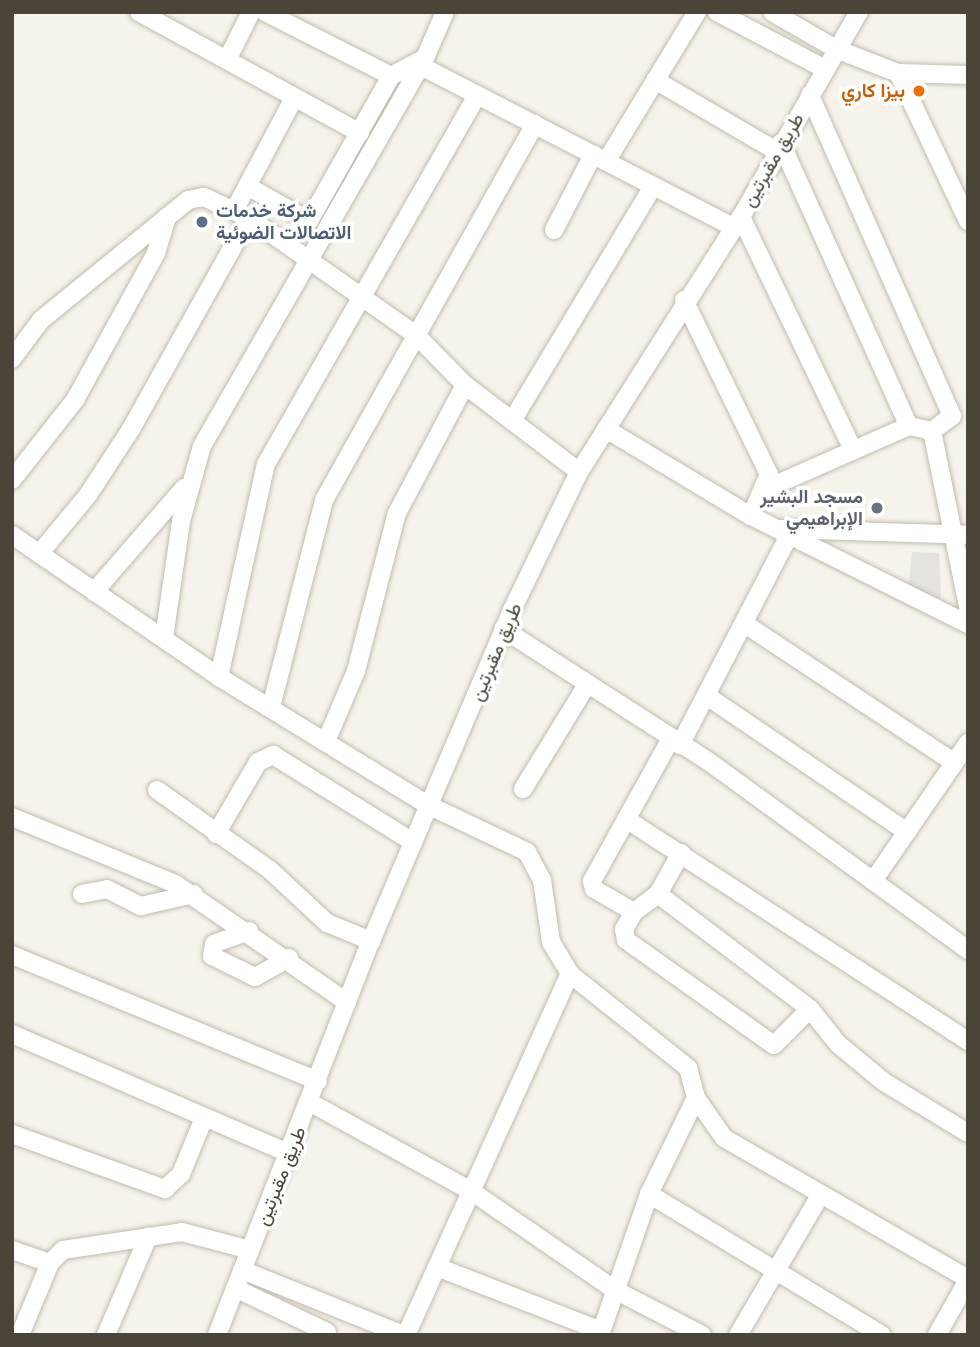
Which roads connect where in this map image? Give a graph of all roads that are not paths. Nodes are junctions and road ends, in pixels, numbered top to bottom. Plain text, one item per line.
1 (139, 12) edge
2 (251, 12) edge
3 (265, 12) edge
4 (445, 12) edge
5 (697, 12) edge
6 (718, 12) edge
7 (772, 12) edge
8 (859, 12) edge
9 (836, 49) junction
10 (227, 60) junction
11 (423, 62) junction
12 (823, 68) junction
13 (898, 73) junction
14 (968, 75) edge
15 (391, 76) junction
16 (655, 80) junction
17 (810, 95) junction
18 (477, 96) junction
19 (294, 98) junction
20 (535, 124) junction
21 (360, 134) junction
22 (778, 147) junction
23 (600, 158) junction
24 (653, 186) junction
25 (249, 187) junction
26 (242, 213) junction
27 (167, 217) junction
28 (736, 221) junction
29 (968, 221) edge
30 (554, 230) dead end
31 (307, 264) junction
32 (357, 297) junction
33 (684, 300) junction
34 (416, 335) junction
35 (12, 359) edge
36 (465, 385) junction
37 (512, 421) junction
38 (909, 426) junction
39 (606, 429) junction
40 (932, 431) junction
41 (852, 449) junction
42 (579, 472) junction
43 (12, 480) edge
44 (188, 482) junction
45 (766, 489) junction
46 (751, 516) junction
47 (782, 532) junction
48 (12, 535) edge
49 (959, 536) edge
50 (38, 554) junction
51 (94, 592) junction
52 (968, 607) edge
53 (744, 624) junction
54 (968, 624) edge
55 (503, 629) junction
56 (164, 638) junction
57 (219, 677) junction
58 (586, 686) junction
59 (707, 696) junction
60 (271, 707) junction
61 (327, 740) junction
62 (675, 743) junction
63 (968, 743) edge
64 (952, 761) junction
65 (523, 789) dead end
66 (157, 790) dead end
67 (428, 805) junction
68 (12, 817) edge
69 (626, 819) junction
70 (907, 832) junction
71 (216, 834) junction
72 (413, 842) junction
73 (681, 853) junction
74 (873, 881) junction
75 (82, 894) dead end
76 (194, 894) junction
77 (658, 894) junction
78 (634, 912) junction
79 (249, 930) junction
80 (371, 941) junction
81 (968, 950) edge
82 (12, 955) edge
83 (289, 958) junction
84 (570, 974) junction
85 (347, 1002) junction
86 (810, 1009) junction
87 (12, 1034) edge
88 (968, 1041) edge
89 (318, 1081) junction
90 (696, 1098) junction
91 (311, 1102) junction
92 (204, 1118) junction
93 (968, 1133) edge
94 (12, 1134) edge
95 (291, 1154) junction
96 (471, 1191) junction
97 (649, 1194) junction
98 (820, 1196) junction
99 (148, 1237) junction
100 (12, 1250) edge
101 (250, 1250) junction
102 (50, 1263) junction
103 (437, 1267) junction
104 (242, 1270) junction
105 (775, 1272) junction
106 (968, 1280) edge
107 (235, 1288) junction
108 (615, 1290) junction
109 (600, 1333) edge
110 (328, 1334) edge
111 (20, 1335) edge
112 (106, 1335) edge
113 (218, 1335) edge
114 (405, 1335) edge
115 (702, 1335) edge
116 (738, 1335) edge
117 (882, 1335) edge
118 (937, 1335) edge

1 - 10 street
2 - 10 street
3 - 15 street
4 - 11 street
5 - 16 street
6 - 12 street
7 - 9 street
8 - 9 street, طريق مقبرتين
9 - 12 street, طريق مقبرتين
9 - 13 street
10 - 19 street
11 - 15 street
11 - 18 street
11 - 31 street
12 - 17 street, طريق مقبرتين
13 - 14 street
13 - 29 street
15 - 21 street
16 - 22 street
16 - 23 street
17 - 22 street, طريق مقبرتين
17 - 40 street
18 - 20 street
18 - 32 street
19 - 21 street
19 - 25 street
20 - 23 street
20 - 34 street
21 - 25 street
22 - 28 street, طريق مقبرتين
22 - 38 street
23 - 24 street
23 - 30 street
24 - 28 street
24 - 37 street
25 - 26 street
26 - 27 street
26 - 31 street
26 - 50 street
27 - 35 street
27 - 43 street
28 - 33 street, طريق مقبرتين
28 - 41 street
31 - 32 street
31 - 44 street
32 - 34 street
32 - 57 street
33 - 39 street, طريق مقبرتين
33 - 45 street
34 - 36 street
34 - 60 street
36 - 37 street
36 - 61 street
37 - 42 street
38 - 40 street
38 - 41 street
39 - 42 street, طريق مقبرتين
39 - 46 street
40 - 49 street
41 - 45 street
42 - 55 street, طريق مقبرتين
44 - 51 street
44 - 56 street
45 - 46 street
46 - 47 street
47 - 49 street
47 - 53 street
47 - 54 street
48 - 50 street
49 - 52 street
50 - 51 street
51 - 56 street
53 - 59 street
53 - 64 street
55 - 58 street
55 - 67 street, طريق مقبرتين
56 - 57 street
57 - 60 street
58 - 62 street
58 - 65 street
59 - 62 street
59 - 70 street
60 - 61 street
61 - 67 street
62 - 69 street
62 - 74 street
63 - 64 street
64 - 70 street
66 - 71 street
67 - 72 street, طريق مقبرتين
67 - 84 street
68 - 76 street
69 - 73 street
69 - 78 street
70 - 74 street
71 - 72 street
71 - 80 street
72 - 80 street, طريق مقبرتين
73 - 77 street
73 - 88 street
74 - 81 street
75 - 76 street
76 - 79 street
77 - 78 street
77 - 86 street
78 - 86 street
79 - 83 street
79 - 83 street
80 - 85 street, طريق مقبرتين
82 - 89 street
83 - 85 street
84 - 90 street
84 - 96 street
85 - 89 street, طريق مقبرتين
86 - 93 street
87 - 92 street
89 - 91 street, طريق مقبرتين
90 - 97 street
90 - 98 street
91 - 95 street, طريق مقبرتين
91 - 96 street
92 - 94 street
92 - 95 street
95 - 101 street, طريق مقبرتين
96 - 103 street
96 - 108 street
97 - 105 street
97 - 108 street
98 - 105 street
98 - 106 street
99 - 101 street
99 - 102 street
99 - 112 street
100 - 102 street
101 - 104 street, طريق مقبرتين
102 - 111 street
103 - 109 street
103 - 114 street
104 - 107 street, طريق مقبرتين
104 - 114 street
105 - 116 street
105 - 117 street
106 - 118 street
107 - 110 street
107 - 113 street, طريق مقبرتين
108 - 109 street
108 - 115 street

